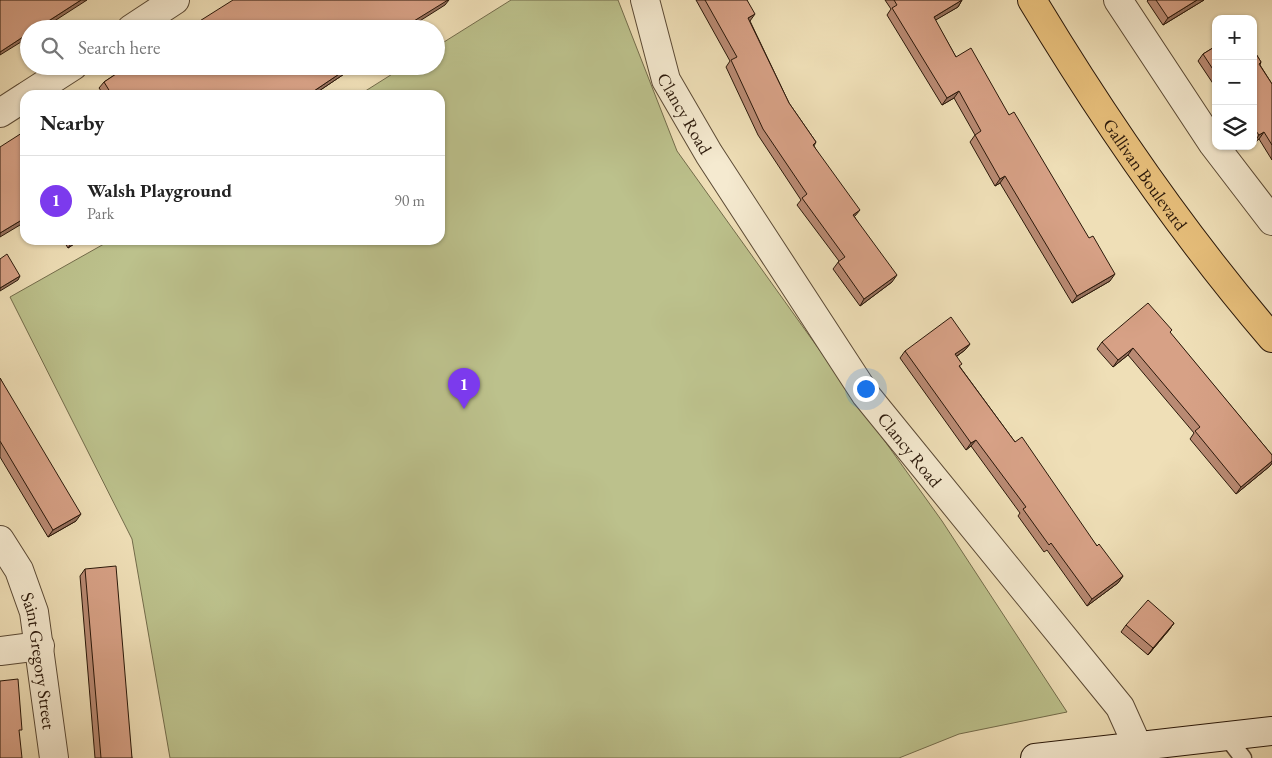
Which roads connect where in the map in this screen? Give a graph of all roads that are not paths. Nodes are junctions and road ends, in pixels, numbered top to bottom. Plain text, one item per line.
1 (175, 0) edge
2 (645, 0) edge
3 (1032, 0) edge
4 (1118, 0) edge
5 (145, 20) edge
6 (62, 80) edge
7 (40, 90) edge
8 (20, 100) edge
9 (0, 113) edge
10 (1272, 221) edge
11 (1272, 338) edge
12 (0, 540) edge
13 (40, 646) junction
14 (0, 650) edge
15 (1272, 731) edge
16 (1138, 747) junction
17 (1235, 748) edge
18 (54, 758) edge
19 (1040, 758) edge

1 - 5 street
2 - 16 street, Clancy Road
3 - 11 highway, Gallivan Boulevard
4 - 10 street
6 - 7 street
8 - 9 street
12 - 13 street, Saint Gregory Street
13 - 14 street
13 - 18 street, Saint Gregory Street
15 - 17 street
16 - 17 street
16 - 19 street

